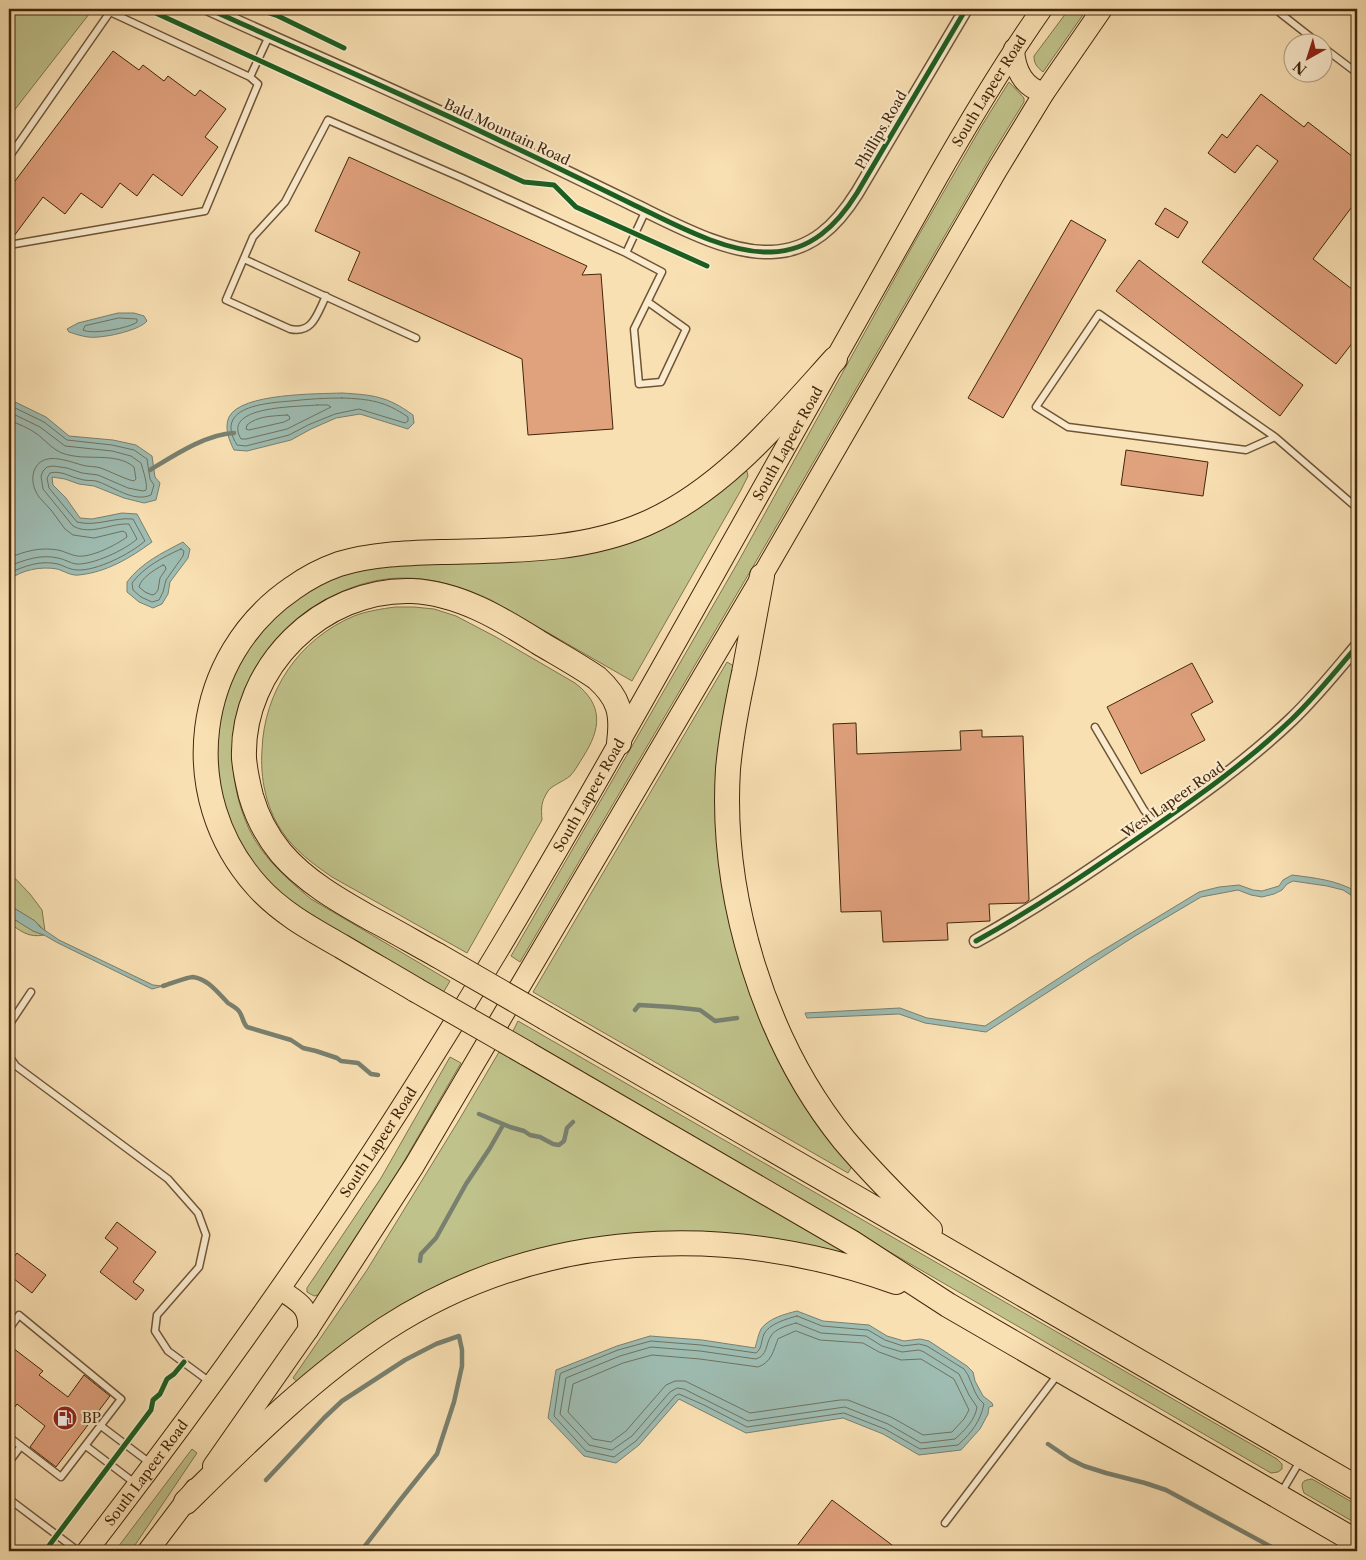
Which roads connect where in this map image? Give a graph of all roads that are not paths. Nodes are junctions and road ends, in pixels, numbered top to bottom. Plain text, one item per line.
1 (209, 9) edge
2 (966, 9) edge
3 (1042, 9) edge
4 (1102, 9) edge
5 (1278, 9) edge
6 (226, 12) edge
7 (1304, 32) edge
8 (269, 36) junction
9 (1014, 50) junction
10 (1334, 56) edge
11 (1357, 74) edge
12 (250, 77) junction
13 (1044, 93) junction
14 (9, 157) edge
15 (646, 210) junction
16 (9, 245) edge
17 (800, 247) joint
18 (626, 254) junction
19 (244, 259) junction
20 (326, 296) junction
21 (648, 302) junction
22 (416, 338) dead end
23 (835, 359) junction
24 (1275, 437) junction
25 (1357, 508) edge
26 (762, 576) junction
27 (1357, 646) edge
28 (1095, 727) dead end
29 (619, 742) junction
30 (1157, 825) junction
31 (976, 941) dead end
32 (31, 992) dead end
33 (9, 1025) edge
34 (9, 1056) edge
35 (963, 1260) junction
36 (281, 1290) junction
37 (948, 1305) junction
38 (9, 1329) edge
39 (308, 1330) junction
40 (1062, 1370) junction
41 (213, 1384) junction
42 (101, 1426) junction
43 (9, 1437) edge
44 (21, 1446) junction
45 (86, 1446) junction
46 (1303, 1457) junction
47 (9, 1462) edge
48 (153, 1465) junction
49 (138, 1486) junction
50 (1357, 1488) edge
51 (1279, 1496) junction
52 (9, 1499) edge
53 (186, 1502) junction
54 (945, 1523) dead end
55 (1357, 1542) edge
56 (78, 1551) edge
57 (87, 1551) edge
58 (148, 1551) edge

1 - 6 street, Bald Mountain Road
2 - 17 street, Phillips Road
3 - 9 main road, South Lapeer Road
4 - 13 main road
5 - 7 lane
6 - 8 street, Bald Mountain Road
8 - 12 lane
8 - 15 street, Bald Mountain Road
9 - 13 main road
9 - 23 main road, South Lapeer Road
10 - 11 lane
12 - 14 lane
12 - 16 lane
13 - 26 main road
15 - 17 street, Bald Mountain Road
15 - 18 lane
18 - 19 lane
18 - 21 lane
19 - 20 lane
19 - 20 lane
20 - 22 lane
21 - 21 lane
23 - 29 main road, South Lapeer Road
23 - 37 highway, bridge
24 - 24 lane
24 - 25 lane
26 - 35 highway
26 - 39 main road
27 - 30 street, West Lapeer Road
28 - 30 lane
29 - 35 highway, bridge
29 - 36 main road, South Lapeer Road
30 - 31 street, West Lapeer Road
32 - 33 lane
34 - 41 lane
35 - 46 highway
36 - 39 main road
36 - 41 main road, South Lapeer Road
37 - 40 highway
37 - 53 highway
38 - 42 lane
39 - 53 main road
40 - 51 highway
40 - 54 lane
41 - 48 main road, South Lapeer Road
42 - 45 lane
42 - 48 lane
43 - 44 lane
44 - 45 lane
44 - 47 lane
45 - 49 lane
46 - 50 highway
46 - 51 lane
48 - 49 main road, South Lapeer Road
49 - 57 main road, South Lapeer Road
51 - 55 highway
52 - 56 lane
53 - 58 main road

